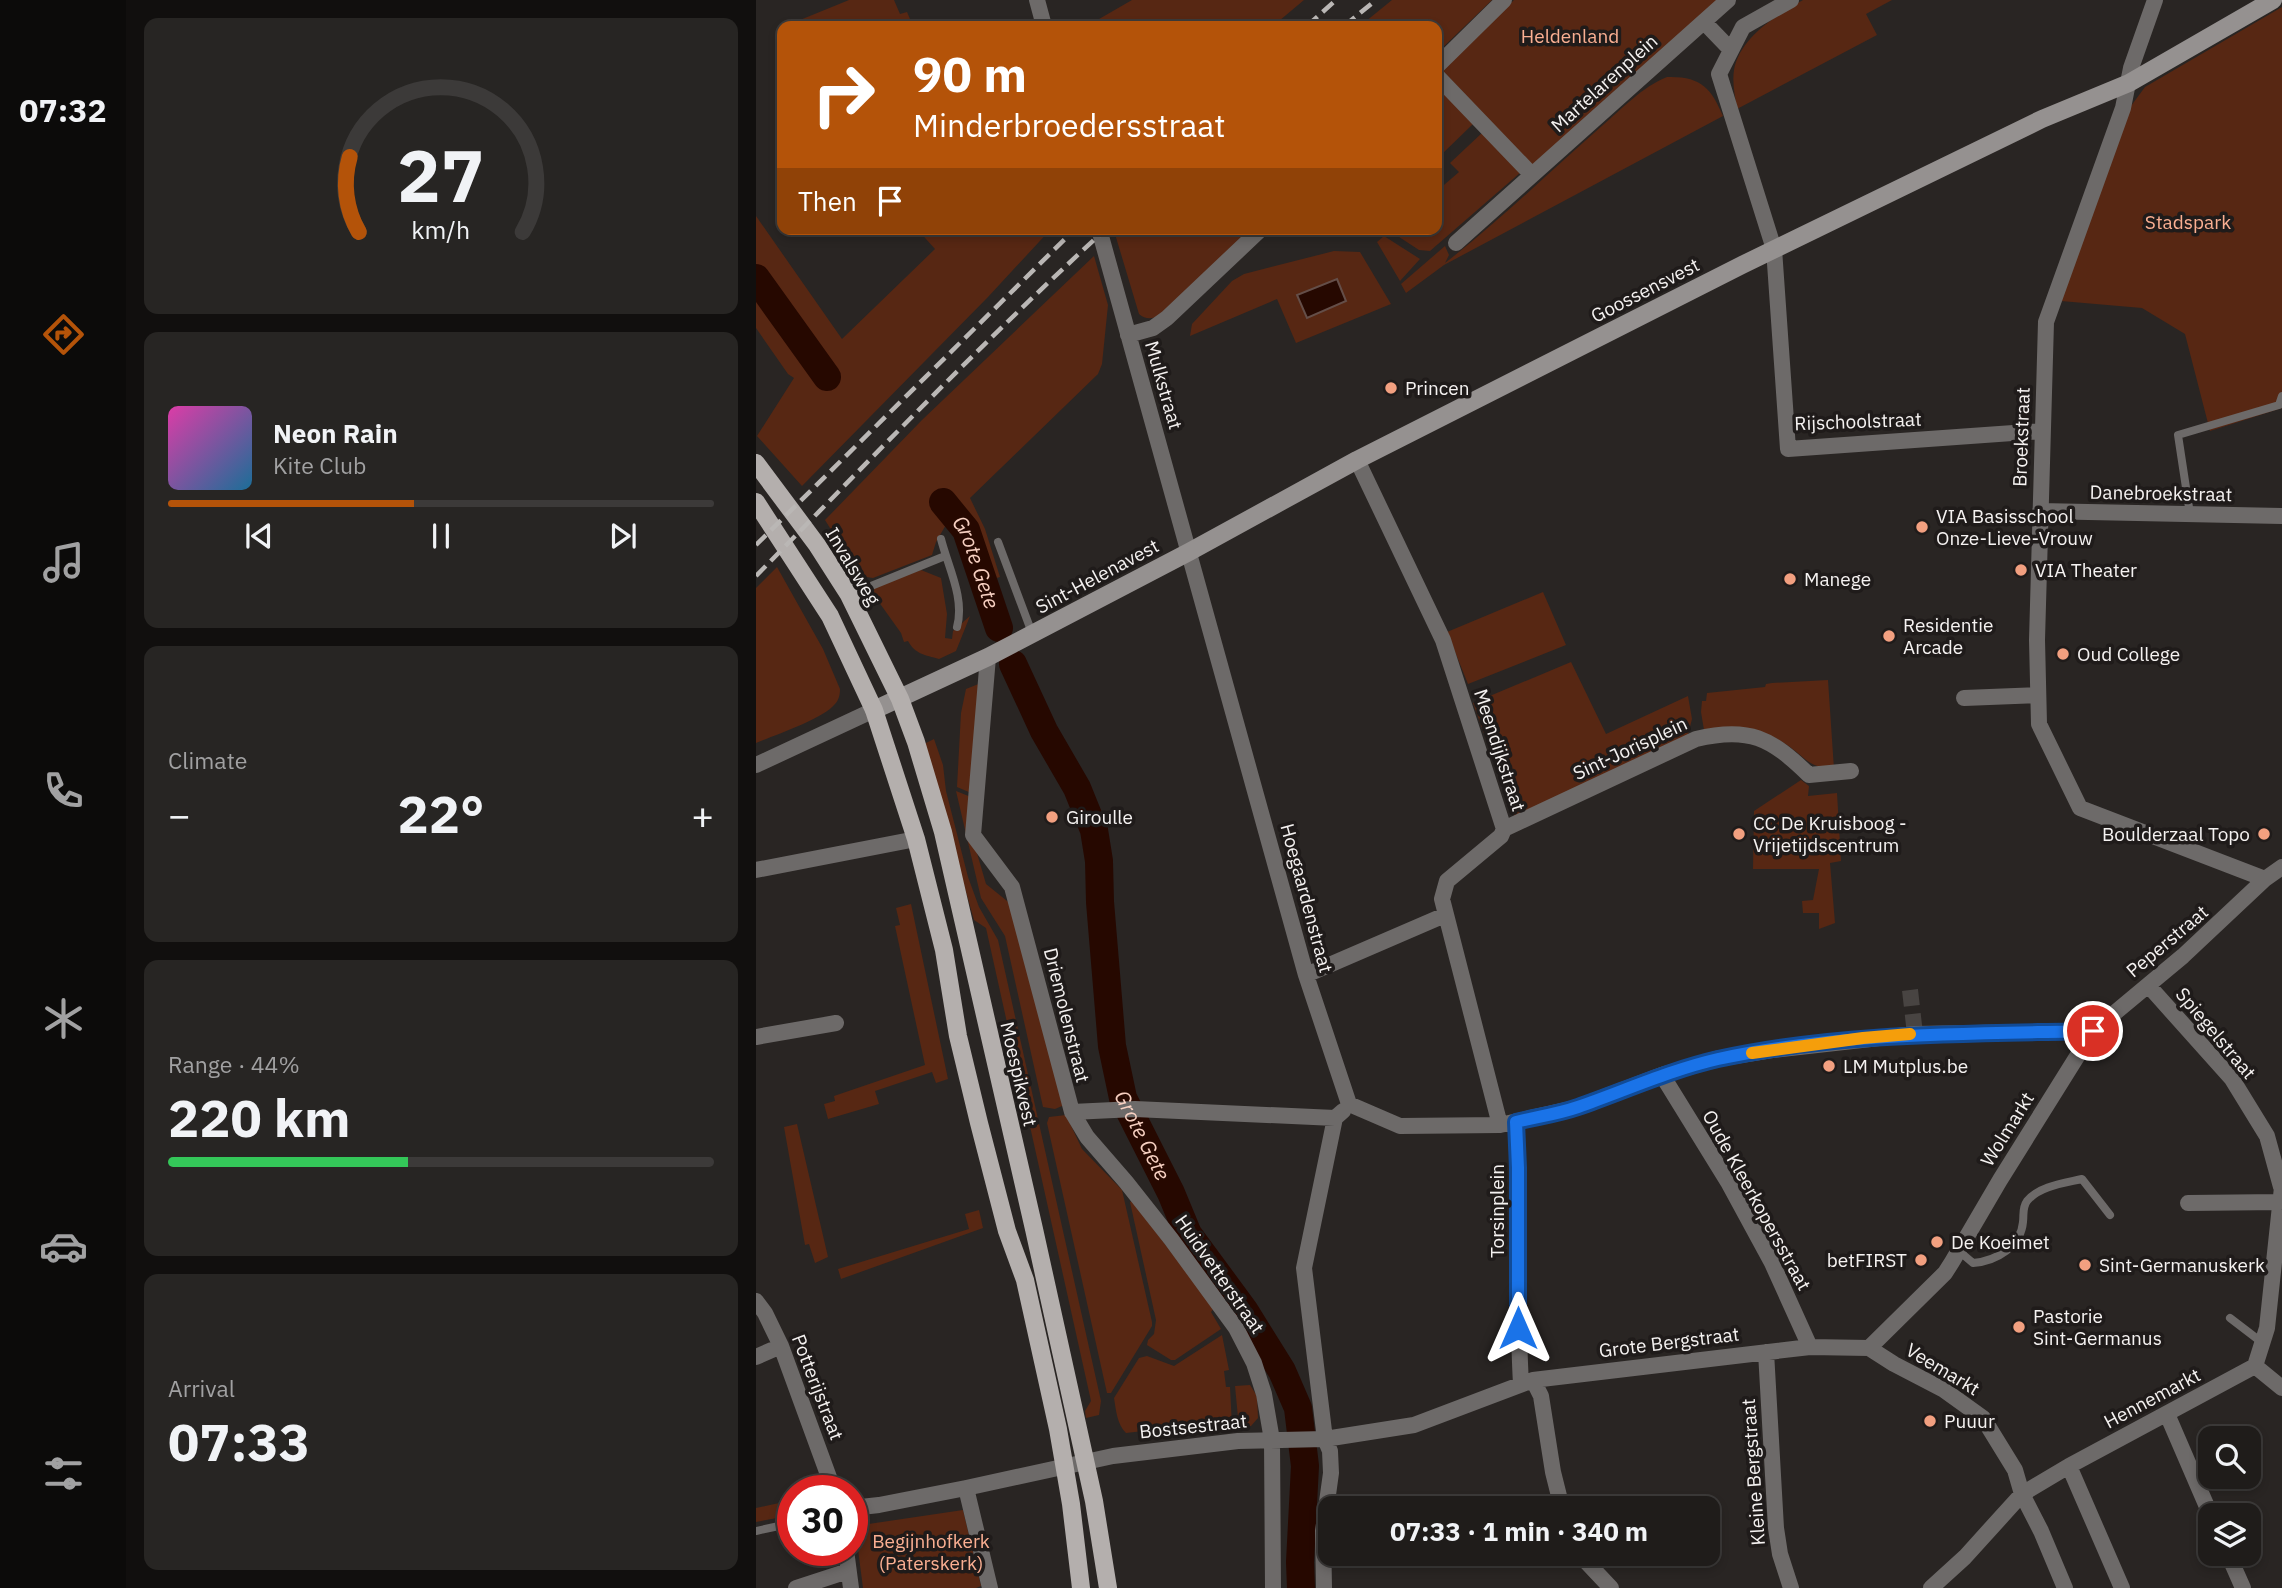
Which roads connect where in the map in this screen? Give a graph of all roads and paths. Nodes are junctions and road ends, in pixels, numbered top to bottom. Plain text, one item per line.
1 (1037, 0) edge
2 (1504, 0) edge
3 (1728, 0) edge
4 (1791, 0) edge
5 (2155, 0) edge
6 (2273, 0) edge
7 (1043, 21) edge
8 (1704, 22) junction
9 (1731, 50) junction
10 (1442, 61) edge
11 (1442, 81) edge
12 (2129, 83) junction
13 (1532, 176) junction
14 (1101, 235) edge
15 (1255, 235) edge
16 (1456, 243) dead end
17 (1774, 248) junction
18 (1128, 335) junction
19 (2282, 396) edge
20 (2042, 431) junction
21 (1357, 460) junction
22 (756, 463) edge
23 (756, 502) edge
24 (2040, 511) junction
25 (2190, 514) junction
26 (2282, 516) edge
27 (941, 539) dead end
28 (998, 542) dead end
29 (1189, 552) junction
30 (945, 556) junction
31 (849, 595) junction
32 (957, 627) dead end
33 (1032, 634) junction
34 (988, 657) junction
35 (2038, 695) junction
36 (1964, 698) dead end
37 (900, 699) junction
38 (874, 710) junction
39 (756, 765) edge
40 (1851, 771) dead end
41 (1504, 829) junction
42 (916, 839) junction
43 (756, 870) edge
44 (2274, 873) edge
45 (1445, 915) junction
46 (1306, 975) junction
47 (2148, 985) junction
48 (836, 1023) dead end
49 (2093, 1031) junction
50 (756, 1037) edge
51 (1662, 1075) junction
52 (1349, 1104) junction
53 (1072, 1112) junction
54 (1335, 1118) junction
55 (1508, 1123) junction
56 (2281, 1192) edge
57 (2188, 1203) dead end
58 (2110, 1215) dead end
59 (1960, 1252) junction
60 (756, 1301) edge
61 (2230, 1318) dead end
62 (2264, 1344) junction
63 (781, 1346) junction
64 (1810, 1347) junction
65 (1869, 1348) junction
66 (1766, 1352) junction
67 (756, 1357) edge
68 (2255, 1366) junction
69 (1527, 1382) junction
70 (2282, 1388) edge
71 (2167, 1414) junction
72 (1311, 1439) junction
73 (1272, 1440) junction
74 (1085, 1461) junction
75 (2069, 1466) junction
76 (1065, 1467) junction
77 (828, 1475) edge
78 (966, 1488) junction
79 (2022, 1494) junction
80 (1559, 1496) edge
81 (2205, 1503) edge
82 (868, 1506) edge
83 (777, 1526) edge
84 (756, 1531) edge
85 (848, 1566) edge
86 (1590, 1566) edge
87 (2233, 1566) edge
88 (848, 1571) junction
89 (796, 1588) edge
90 (851, 1588) edge
91 (990, 1588) edge
92 (1081, 1588) edge
93 (1108, 1588) edge
94 (1273, 1588) edge
95 (1324, 1588) edge
96 (1611, 1588) edge
97 (1791, 1588) edge
98 (1931, 1588) edge
99 (2065, 1588) edge
100 (2122, 1588) edge
101 (2243, 1588) edge

1 - 7 street
2 - 10 street
3 - 8 street, Martelarenplein
4 - 9 street
5 - 12 street, Broekstraat
6 - 12 street, Goossensvest
8 - 9 street
8 - 13 street, Martelarenplein
9 - 17 street
11 - 13 street
12 - 17 street, Goossensvest
12 - 20 street, Broekstraat
13 - 16 street, Martelarenplein
14 - 18 street, Mulkstraat
15 - 18 street
17 - 20 street, Rijschoolstraat
17 - 21 street, Goossensvest
18 - 29 street, Mulkstraat
19 - 25 lane
20 - 24 street, Broekstraat
21 - 29 street, Goossensvest
21 - 41 street, Meendijkstraat
22 - 31 main road, Invalsweg
23 - 38 main road
24 - 25 street, Danebroekstraat
24 - 35 street, Broekstraat
25 - 26 street, Danebroekstraat
27 - 30 lane
28 - 33 lane
29 - 33 street, Sint-Helenavest
29 - 46 street, Hoegaardenstraat
30 - 31 lane
30 - 32 lane
31 - 37 main road, Invalsweg
33 - 34 street, Sint-Helenavest
34 - 37 street, Sint-Helenavest
34 - 53 street, Driemolenstraat
35 - 36 street
35 - 44 street, Broekstraat
37 - 38 street, Sint-Helenavest
37 - 74 main road, Moespikvest
38 - 39 street
38 - 42 main road
40 - 41 street, Sint-Jorisplein
41 - 45 street, Meendijkstraat
42 - 43 street
42 - 76 main road
44 - 47 street, Peperstraat
45 - 46 street
45 - 55 street, Meendijkstraat
46 - 52 street, Hoegaardenstraat
47 - 49 street, Peperstraat
47 - 56 street, Spiegelstraat
48 - 50 street
49 - 51 street
49 - 59 street, Wolmarkt
51 - 55 street
51 - 64 street, Oude Kleerkopersstraat
52 - 54 street
52 - 55 street
53 - 54 street, Driemolenstraat
53 - 73 street, Huidvetterstraat
54 - 72 street
55 - 69 street, Torsinplein
56 - 57 street
56 - 62 street
58 - 59 lane
59 - 65 street, Veemarkt
60 - 63 street, Potterijstraat
61 - 62 lane
62 - 68 street
63 - 67 street
63 - 77 street, Potterijstraat
64 - 65 street
64 - 66 street, Grote Bergstraat
65 - 79 street, Veemarkt
66 - 69 street, Grote Bergstraat
66 - 97 street, Kleine Bergstraat
68 - 70 street
68 - 71 street, Hennemarkt
69 - 72 street, Bostsestraat
69 - 80 street, Torsinplein
71 - 75 street, Hennemarkt
71 - 81 street
72 - 73 street, Bostsestraat
72 - 95 street
73 - 74 street, Bostsestraat
73 - 94 street, Huidvetterstraat
74 - 76 street, Bostsestraat
74 - 93 main road, Moespikvest
75 - 79 street
75 - 100 street
76 - 78 street, Bostsestraat
76 - 92 main road
78 - 82 street, Bostsestraat
78 - 91 street
79 - 98 street
79 - 99 street, Veemarkt
83 - 84 lane
85 - 88 street
86 - 96 street
87 - 101 street
88 - 89 street
88 - 90 street

